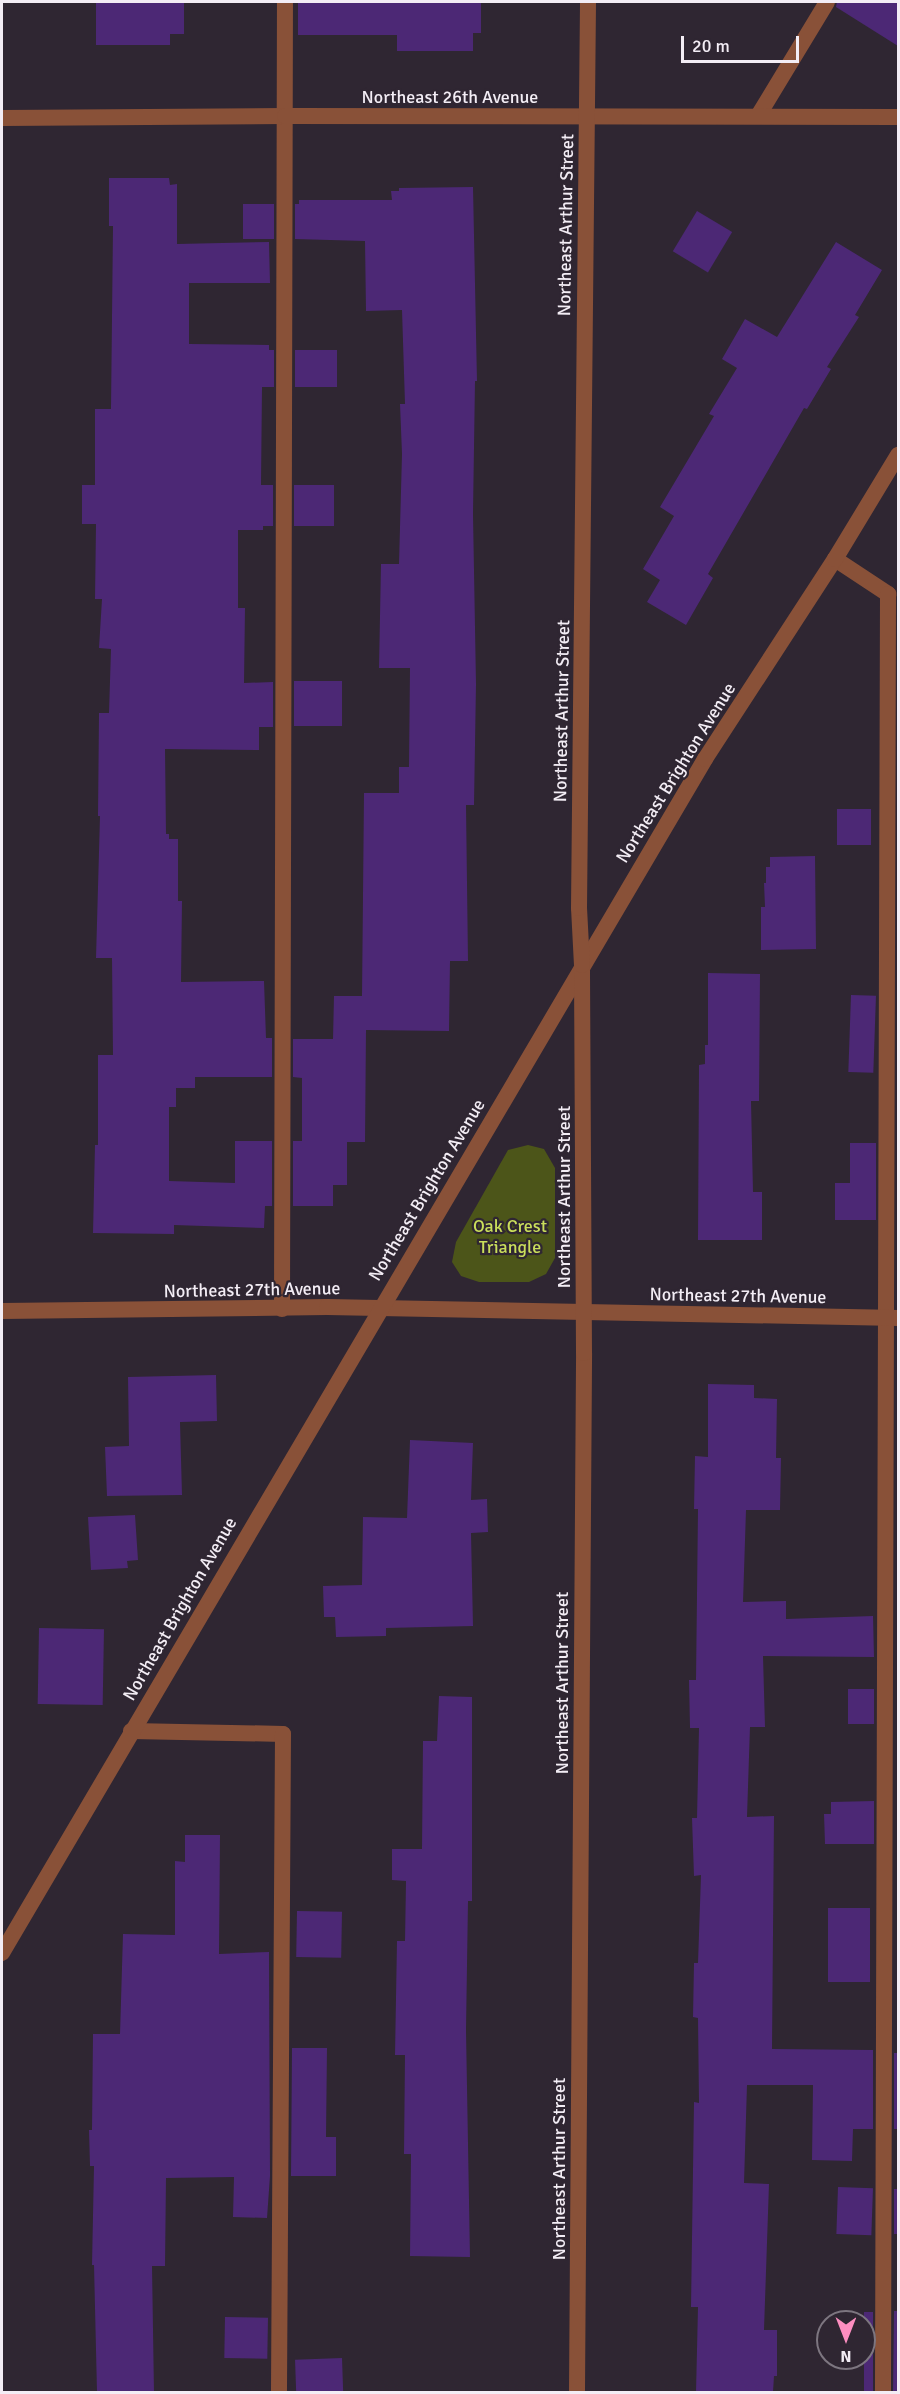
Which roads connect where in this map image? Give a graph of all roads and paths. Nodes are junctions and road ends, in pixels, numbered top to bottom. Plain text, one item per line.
1 (285, 2) edge
2 (588, 2) edge
3 (827, 2) edge
4 (285, 116) junction
5 (587, 116) junction
6 (758, 116) junction
7 (898, 117) edge
8 (2, 118) edge
9 (898, 454) edge
10 (835, 559) junction
11 (582, 965) junction
12 (282, 1309) junction
13 (379, 1309) junction
14 (2, 1311) edge
15 (584, 1313) junction
16 (893, 1318) edge
17 (130, 1731) junction
18 (2, 1953) edge
19 (279, 2392) edge
20 (577, 2392) edge
21 (883, 2392) edge

1 - 4 street
2 - 5 street, Northeast Arthur Street
3 - 6 street
4 - 5 street, Northeast 26th Avenue
4 - 8 street, Northeast 26th Avenue
4 - 12 street
5 - 6 street, Northeast 26th Avenue
5 - 11 street, Northeast Arthur Street
6 - 7 street, Northeast 26th Avenue
9 - 10 street, Northeast Brighton Avenue
10 - 11 street, Northeast Brighton Avenue
10 - 16 street
11 - 13 street, Northeast Brighton Avenue
11 - 15 street, Northeast Arthur Street
12 - 13 street, Northeast 27th Avenue
12 - 14 street, Northeast 27th Avenue
13 - 15 street, Northeast 27th Avenue
13 - 17 street, Northeast Brighton Avenue
15 - 16 street, Northeast 27th Avenue
15 - 20 street, Northeast Arthur Street
16 - 21 street
17 - 18 street, Northeast Brighton Avenue
17 - 19 street

